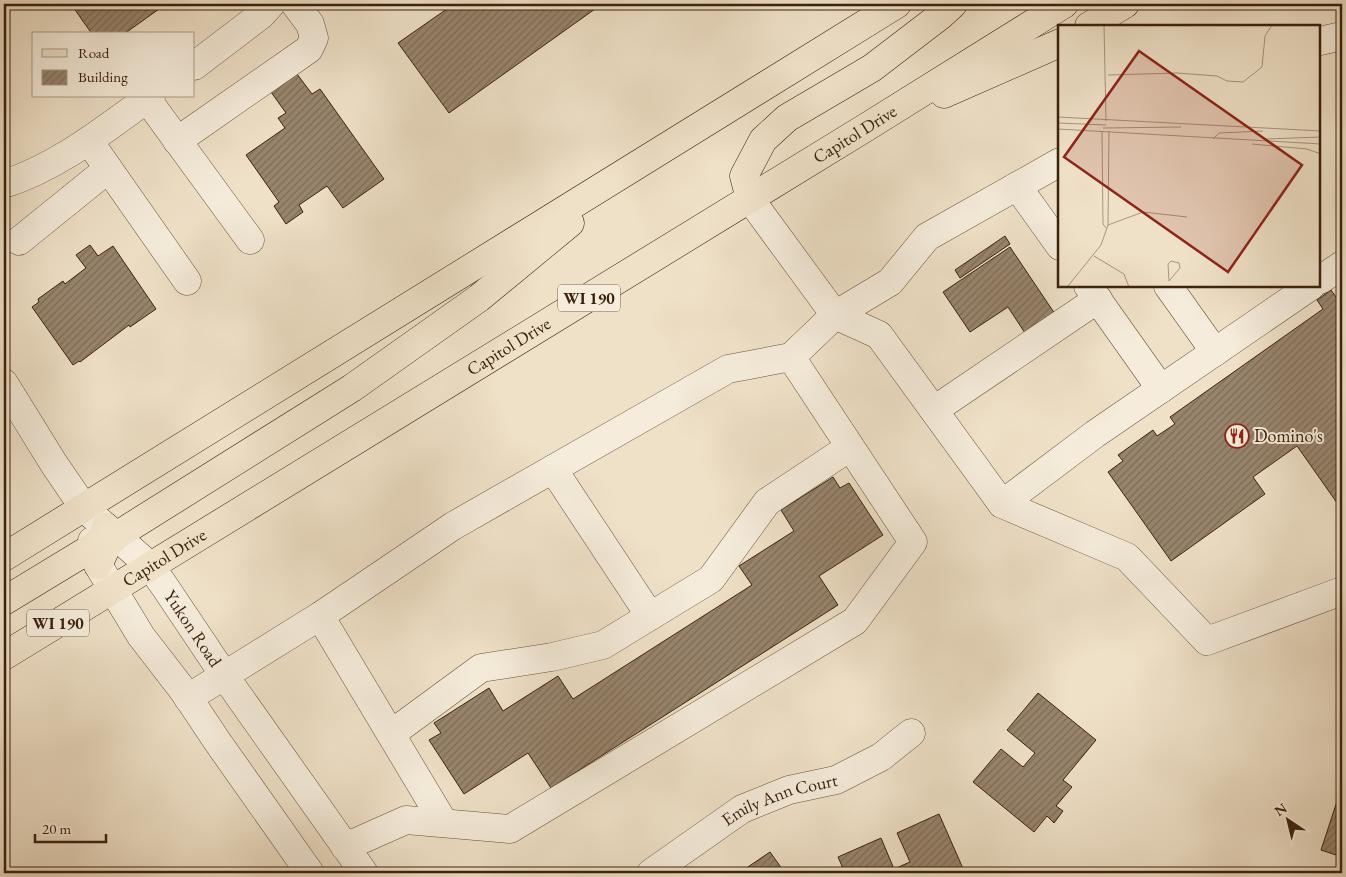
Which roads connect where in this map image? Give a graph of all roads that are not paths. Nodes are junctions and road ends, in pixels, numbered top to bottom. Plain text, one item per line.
1 (271, 4) edge
2 (295, 4) edge
3 (897, 4) edge
4 (953, 4) edge
5 (1031, 4) edge
6 (1064, 4) edge
7 (1125, 4) edge
8 (1091, 25) edge
9 (1342, 36) edge
10 (1321, 41) edge
11 (1058, 44) edge
12 (195, 65) edge
13 (945, 77) junction
14 (149, 98) edge
15 (865, 128) junction
16 (177, 140) junction
17 (89, 142) junction
18 (658, 151) junction
19 (1058, 163) edge
20 (108, 169) junction
21 (4, 184) edge
22 (1017, 186) junction
23 (750, 199) junction
24 (250, 240) dead end
25 (19, 241) dead end
26 (1058, 243) edge
27 (1342, 265) edge
28 (1321, 279) edge
29 (187, 281) dead end
30 (1169, 288) edge
31 (1308, 288) edge
32 (1093, 293) edge
33 (835, 315) junction
34 (1215, 352) junction
35 (791, 357) junction
36 (4, 383) edge
37 (1161, 389) junction
38 (934, 410) junction
39 (850, 447) junction
40 (553, 469) junction
41 (1002, 504) junction
42 (84, 508) junction
43 (103, 544) junction
44 (4, 557) edge
45 (150, 566) junction
46 (112, 589) junction
47 (1342, 591) edge
48 (4, 601) edge
49 (320, 616) junction
50 (650, 616) junction
51 (4, 656) edge
52 (224, 676) junction
53 (188, 698) junction
54 (911, 733) dead end
55 (391, 734) junction
56 (444, 823) junction
57 (345, 847) junction
58 (310, 873) edge
59 (364, 873) edge
60 (652, 873) edge

1 - 12 street
2 - 16 street
3 - 18 main road
4 - 23 main road
5 - 13 main road
6 - 13 main road, Capitol Drive / WI 190
7 - 8 main road
9 - 10 street
11 - 15 main road
13 - 15 main road, Capitol Drive / WI 190
14 - 16 street
14 - 17 street
15 - 23 main road, Capitol Drive / WI 190
16 - 24 street
17 - 20 street
17 - 21 street
18 - 42 main road
18 - 43 main road
19 - 22 street
20 - 25 street
20 - 29 street
22 - 26 street
22 - 33 street
23 - 33 street
23 - 45 main road, Capitol Drive / WI 190
27 - 28 street
30 - 34 street
31 - 34 street
32 - 37 street
32 - 38 street
33 - 35 street
33 - 38 street
34 - 37 street
35 - 39 street
35 - 40 street
36 - 42 street
37 - 41 street
38 - 41 street
39 - 50 street
39 - 56 street
40 - 49 street
40 - 50 street
41 - 47 street
42 - 43 street
42 - 44 main road
43 - 45 street, Yukon Road
43 - 46 street
43 - 48 main road
45 - 46 main road, Capitol Drive / WI 190
45 - 52 street, Yukon Road
46 - 51 main road, Capitol Drive / WI 190
46 - 53 street
49 - 52 street
49 - 55 street
50 - 55 street
52 - 53 street
52 - 57 street, Yukon Road
53 - 58 street
54 - 60 street, Emily Ann Court
55 - 56 street
56 - 57 street
57 - 59 street, Yukon Road

